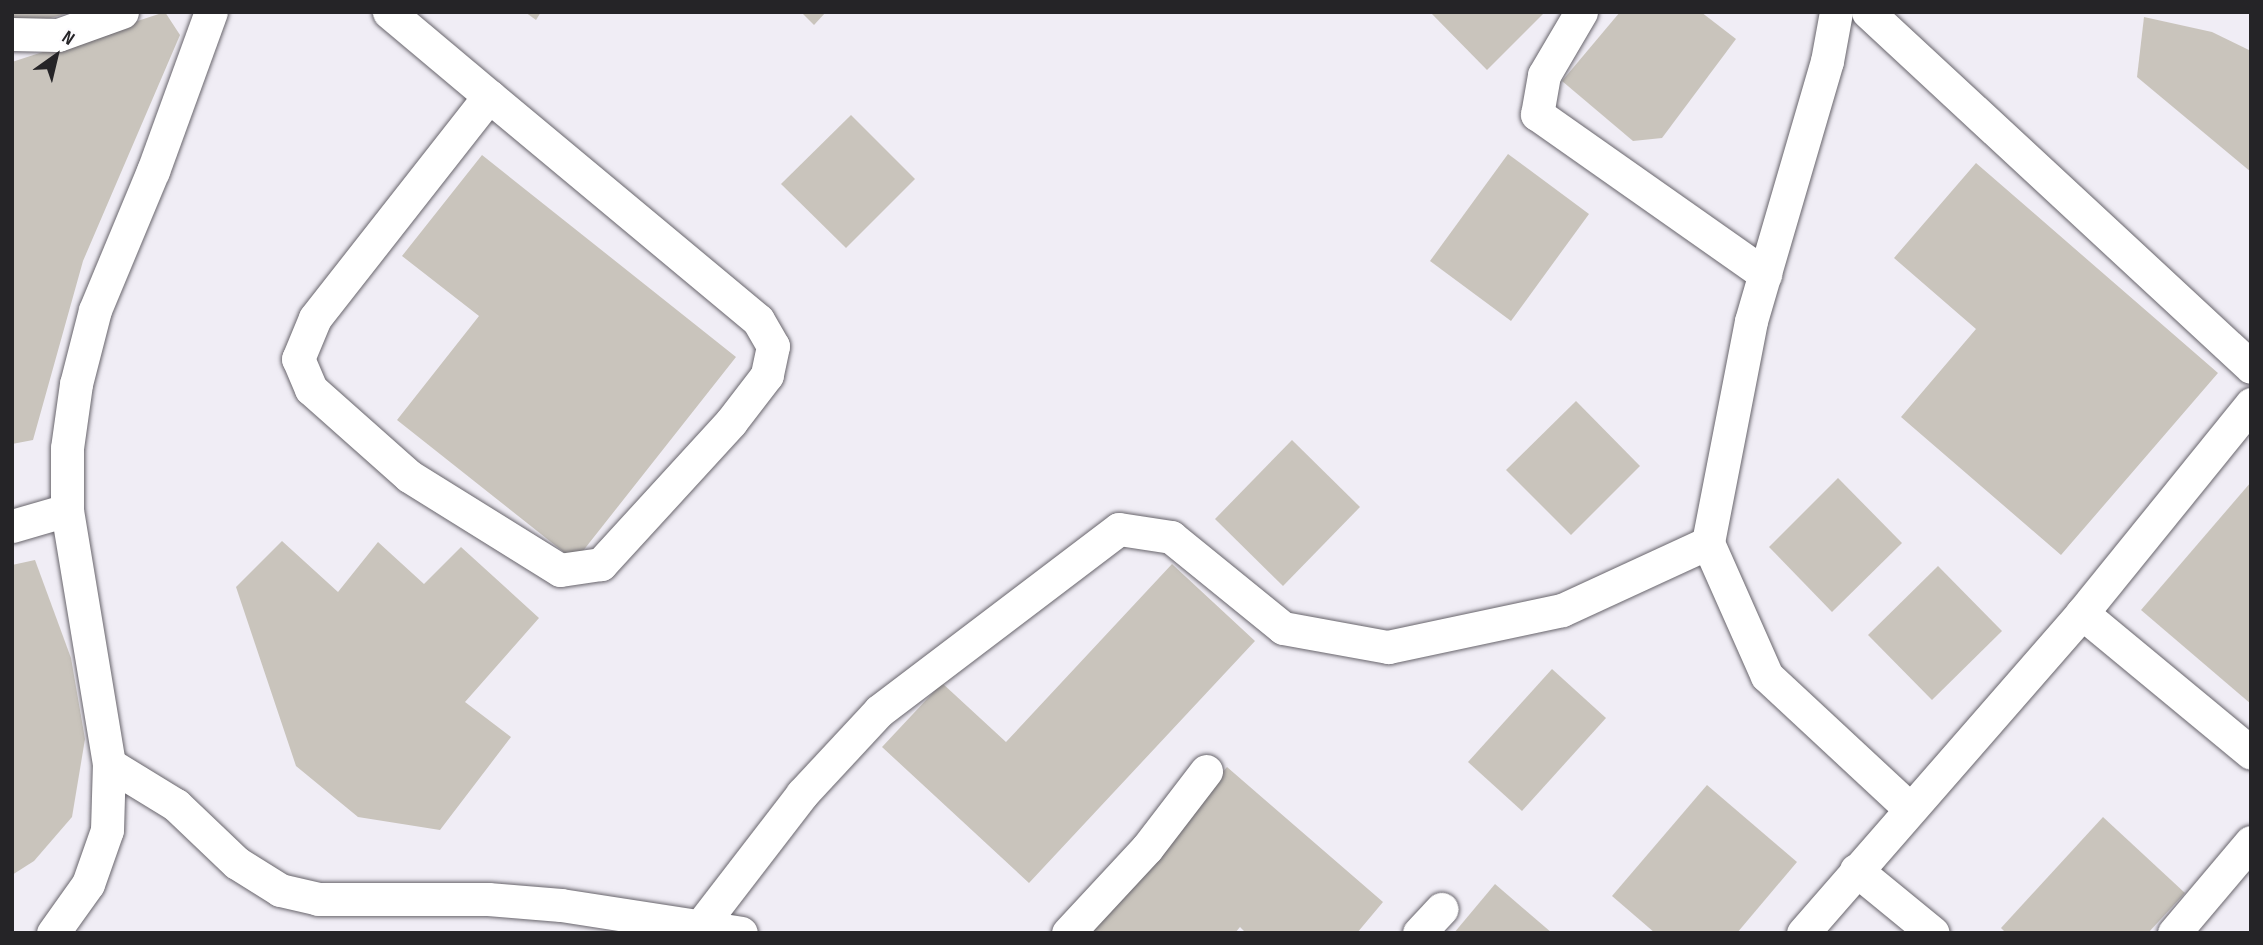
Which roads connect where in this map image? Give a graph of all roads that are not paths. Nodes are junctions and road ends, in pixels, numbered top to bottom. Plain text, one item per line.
1 (122, 12) edge
2 (211, 12) edge
3 (388, 12) edge
4 (1581, 12) edge
5 (1836, 12) edge
6 (1868, 12) edge
7 (12, 34) edge
8 (489, 96) junction
9 (1765, 274) junction
10 (2251, 367) edge
11 (2251, 404) edge
12 (67, 510) junction
13 (12, 526) edge
14 (1708, 543) junction
15 (2082, 613) junction
16 (2251, 753) edge
17 (109, 764) junction
18 (1206, 771) dead end
19 (1910, 809) junction
20 (2251, 842) edge
21 (1856, 870) junction
22 (561, 919) edge
23 (702, 924) junction
24 (53, 933) edge
25 (741, 933) edge
26 (1069, 933) edge
27 (1802, 933) edge
28 (1933, 933) edge
29 (2174, 933) edge

1 - 7 street
2 - 12 street
3 - 8 street
4 - 9 street
5 - 9 street
6 - 10 street
8 - 8 street
9 - 14 street
11 - 15 street
12 - 13 street
12 - 17 street
14 - 19 street
14 - 23 street
15 - 16 street
15 - 19 street
17 - 22 street
17 - 24 street
18 - 26 street
19 - 21 street
20 - 29 street
21 - 27 street
21 - 28 street
22 - 23 street
23 - 25 street

